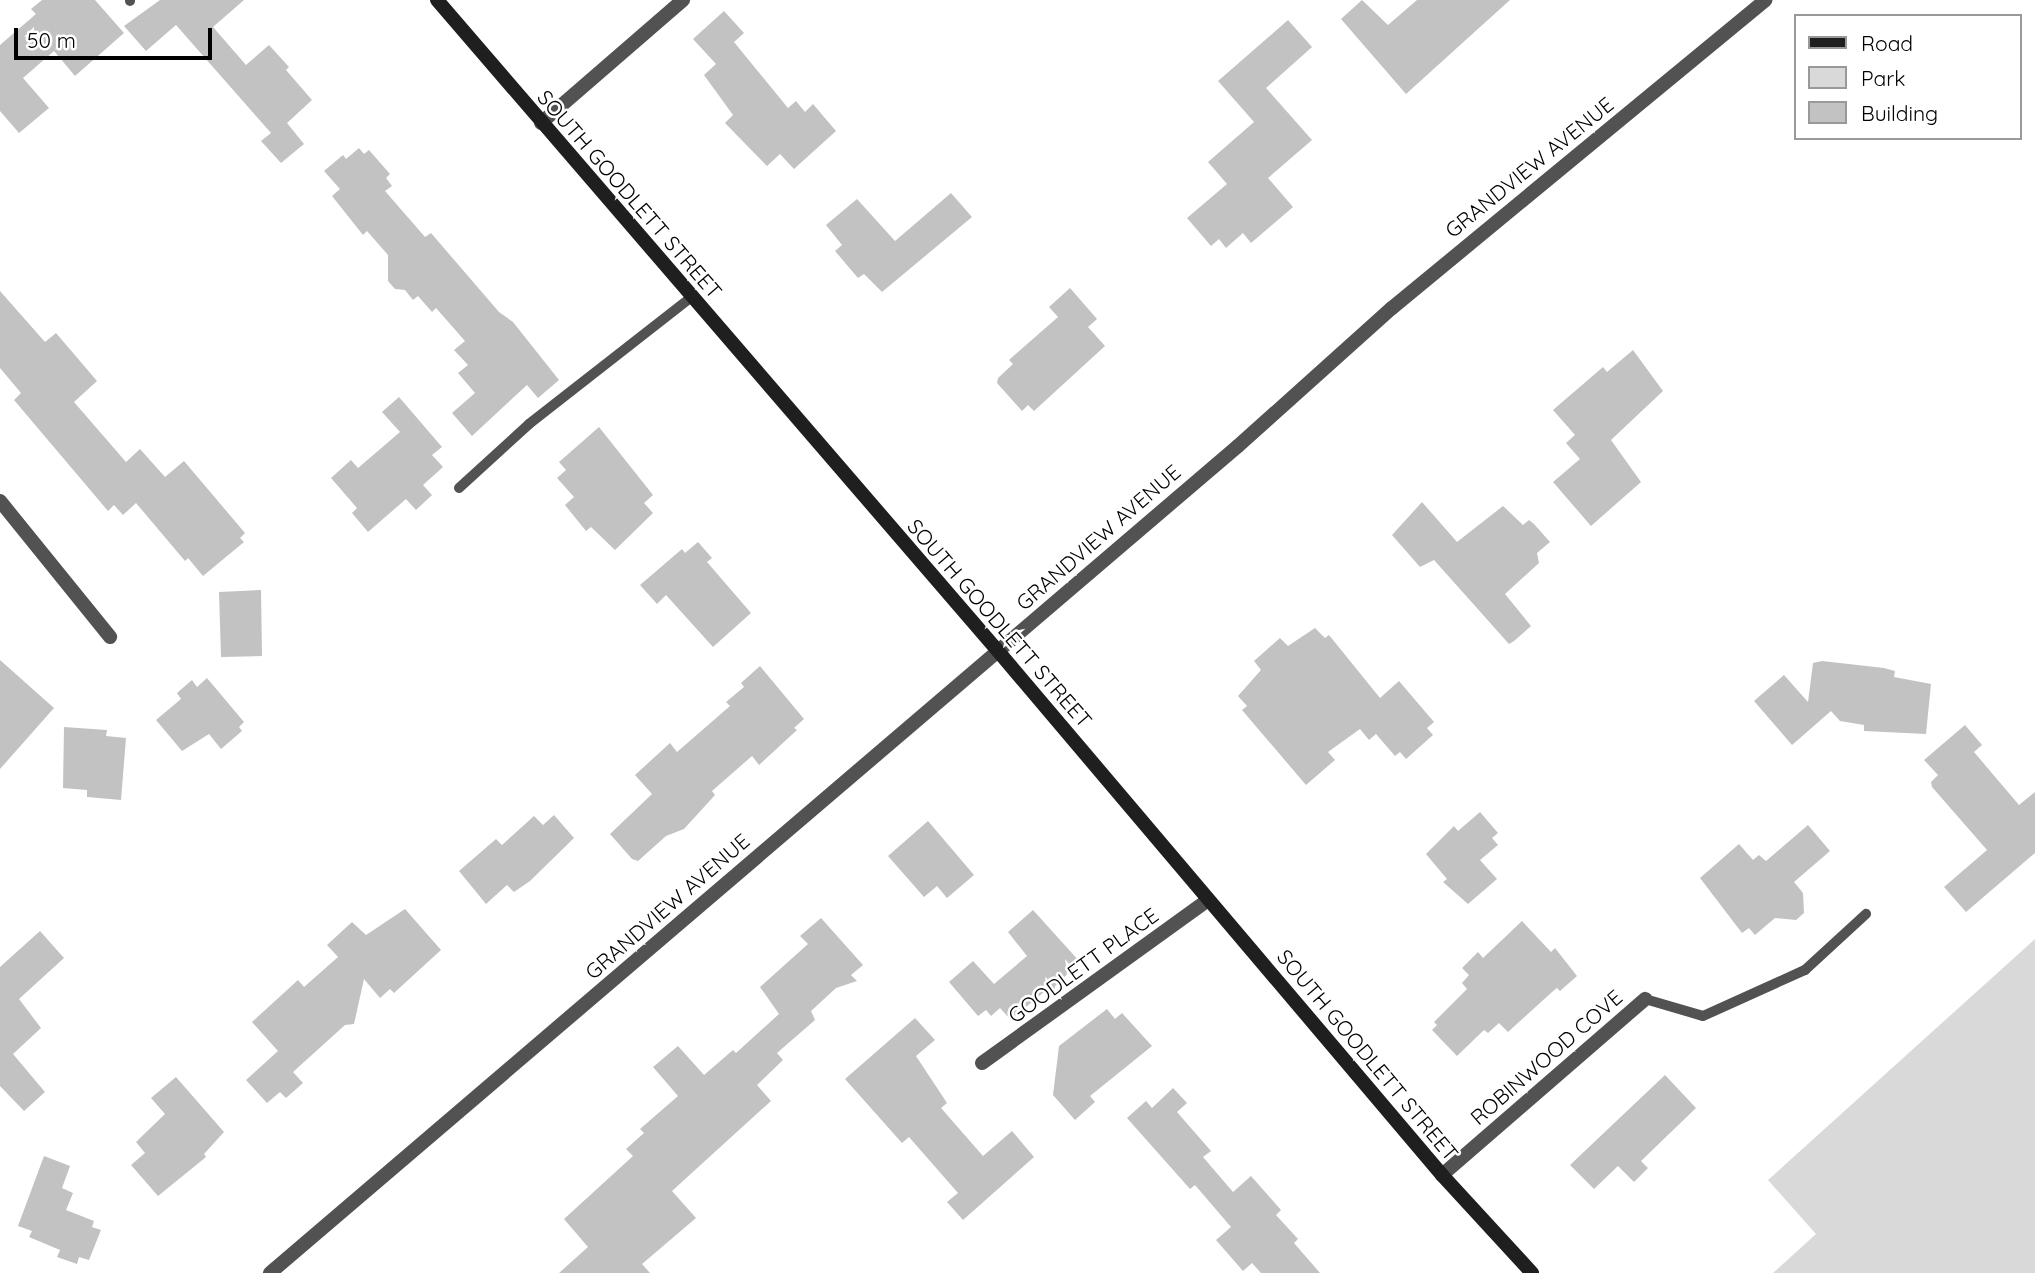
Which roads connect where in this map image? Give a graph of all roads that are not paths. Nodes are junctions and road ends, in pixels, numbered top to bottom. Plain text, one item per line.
1 (437, 0) edge
2 (683, 0) edge
3 (1765, 0) edge
4 (541, 123) junction
5 (690, 298) junction
6 (459, 488) dead end
7 (0, 501) edge
8 (110, 637) dead end
9 (998, 650) junction
10 (1208, 900) junction
11 (1866, 914) dead end
12 (1645, 999) joint
13 (982, 1063) dead end
14 (1442, 1175) junction
15 (270, 1273) edge
16 (1531, 1273) edge

1 - 4 main road, SOUTH GOODLETT STREET
2 - 4 street
3 - 9 street, GRANDVIEW AVENUE
4 - 5 main road, SOUTH GOODLETT STREET
5 - 6 lane
5 - 9 main road, SOUTH GOODLETT STREET
7 - 8 street
9 - 10 main road, SOUTH GOODLETT STREET
9 - 15 street, GRANDVIEW AVENUE
10 - 13 street, GOODLETT PLACE
10 - 14 main road, SOUTH GOODLETT STREET
11 - 12 lane
12 - 14 street, ROBINWOOD COVE
14 - 16 main road, SOUTH GOODLETT STREET

